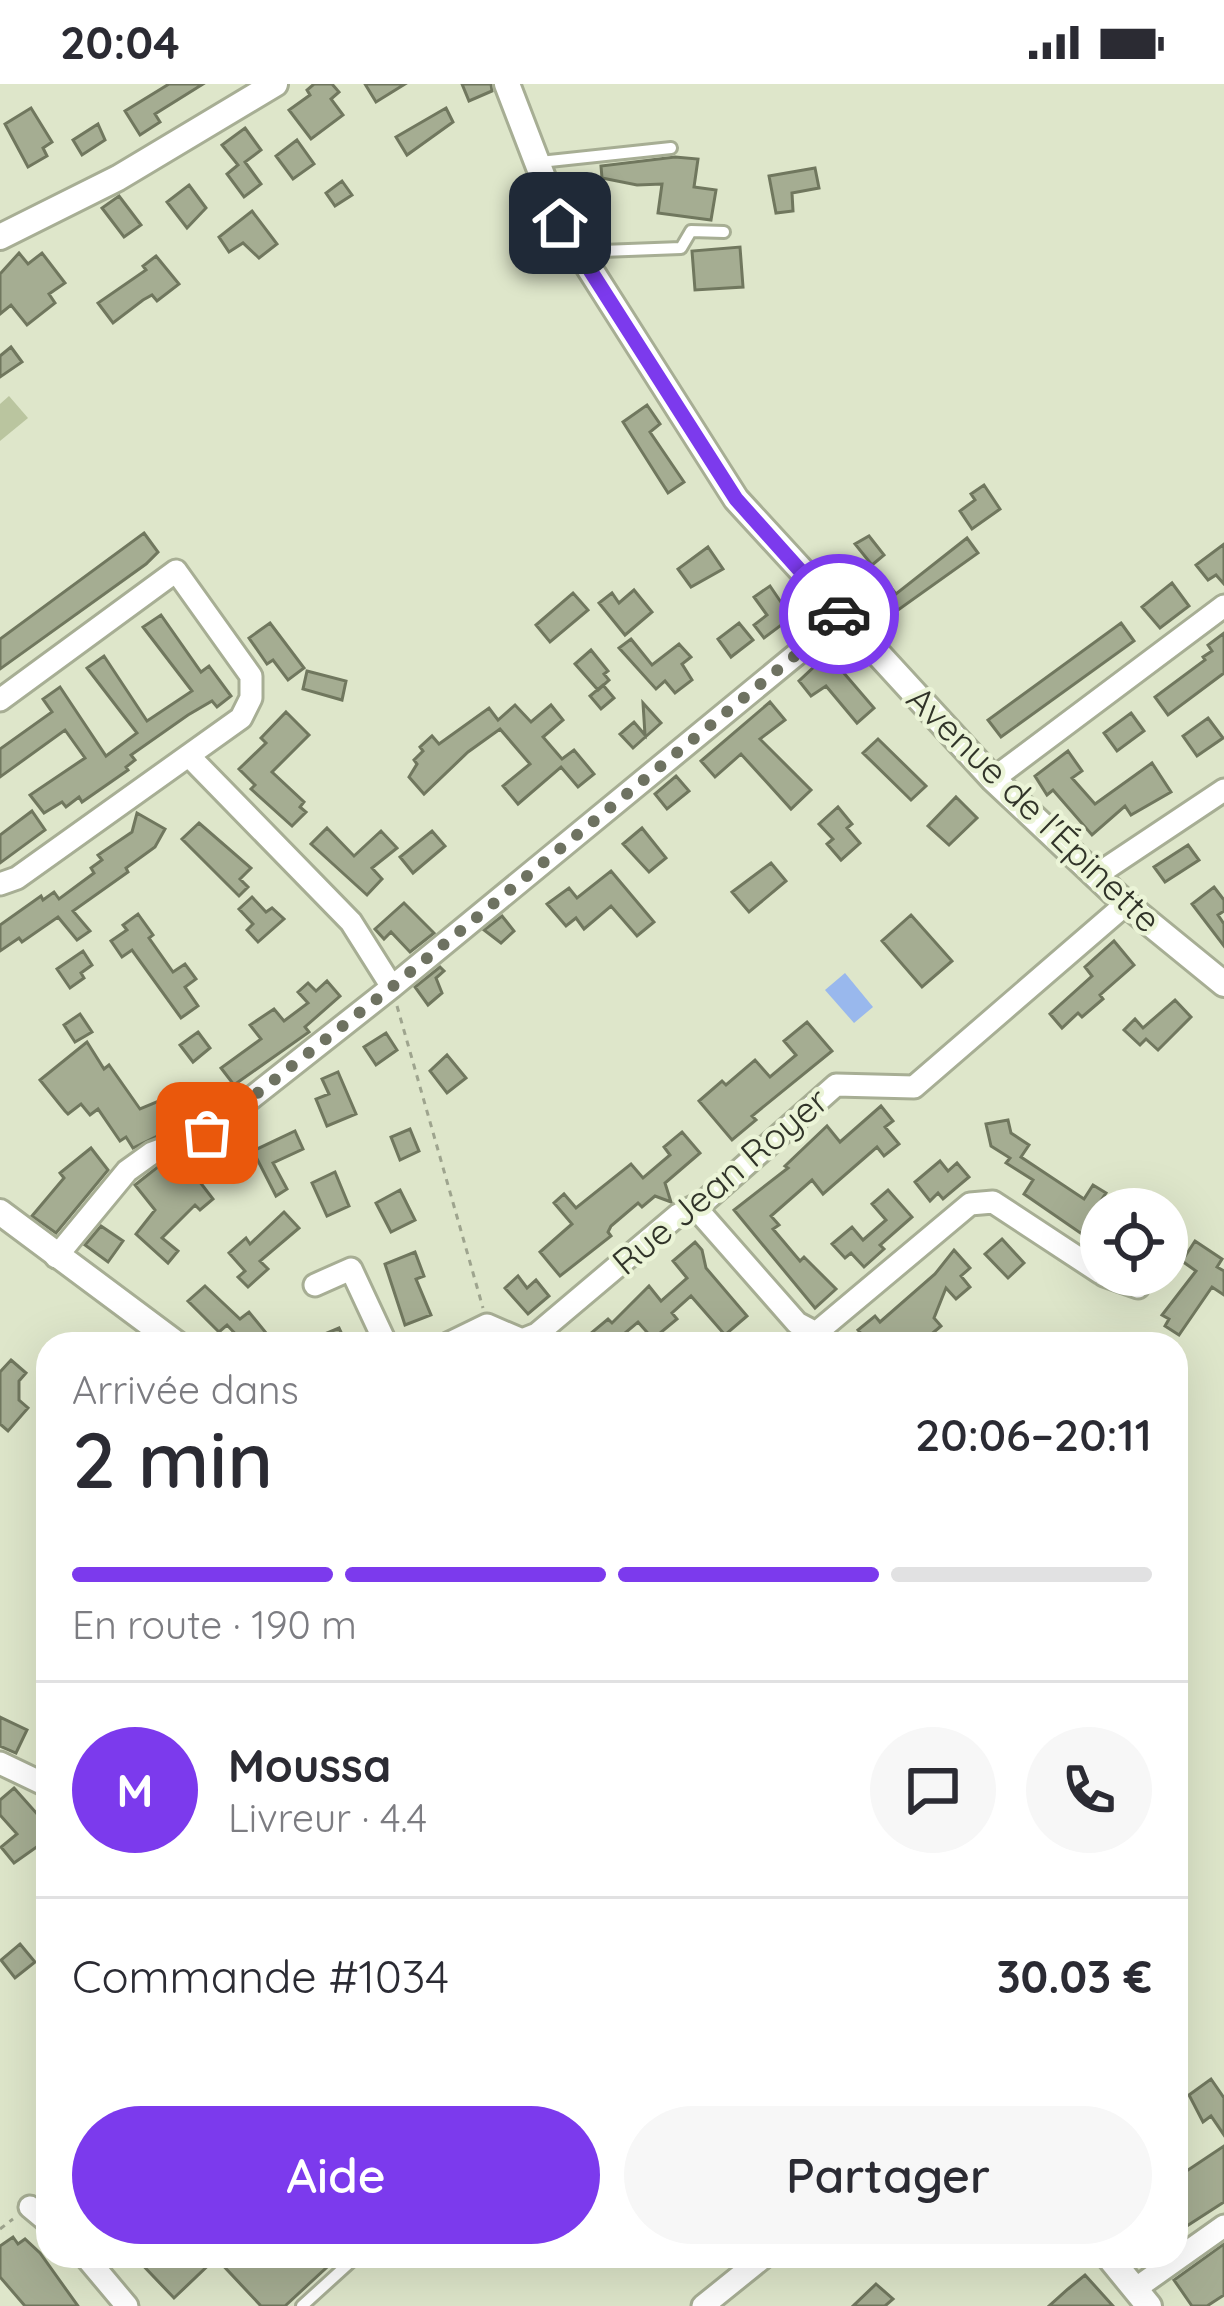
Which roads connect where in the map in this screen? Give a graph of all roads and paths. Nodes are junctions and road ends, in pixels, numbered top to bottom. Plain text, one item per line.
1 (275, 84) edge
2 (507, 84) edge
3 (671, 148) dead end
4 (537, 163) junction
5 (724, 232) dead end
6 (0, 237) edge
7 (585, 262) junction
8 (1224, 606) edge
9 (842, 617) junction
10 (0, 700) edge
11 (190, 757) junction
12 (993, 779) junction
13 (1224, 790) edge
14 (1095, 876) junction
15 (0, 884) edge
16 (1126, 904) junction
17 (1224, 984) edge
18 (392, 987) junction
19 (695, 1207) junction
20 (2, 1216) edge
21 (56, 1257) junction
22 (1080, 1259) edge
23 (315, 1285) dead end
24 (487, 1325) junction
25 (160, 1332) edge
26 (380, 1332) edge
27 (473, 1332) edge
28 (504, 1332) edge
29 (539, 1332) edge
30 (812, 1332) edge
31 (829, 1332) edge
32 (0, 1763) edge
33 (36, 1780) edge
34 (1224, 2226) edge
35 (1188, 2258) edge
36 (95, 2268) edge
37 (344, 2268) edge
38 (750, 2268) edge
39 (1118, 2268) edge
40 (1176, 2268) edge
41 (1142, 2298) edge
42 (127, 2306) edge
43 (302, 2306) edge
44 (704, 2306) edge

1 - 6 street
2 - 4 street, Avenue de l'Épinette
3 - 4 lane
4 - 7 street, Avenue de l'Épinette
5 - 7 lane
7 - 9 street, Avenue de l'Épinette
8 - 12 street
9 - 12 street, Avenue de l'Épinette
9 - 18 street
10 - 11 street
11 - 15 street
11 - 18 street
12 - 14 street, Avenue de l'Épinette
13 - 14 street
14 - 16 street, Avenue de l'Épinette
16 - 17 street, Avenue de l'Épinette
16 - 19 street, Rue Jean Royer
18 - 21 street
18 - 24 path
19 - 29 street, Rue Jean Royer
19 - 30 street
20 - 21 street
21 - 25 street
22 - 31 street
23 - 26 street
24 - 27 street
24 - 28 street, Rue Jean Royer
32 - 33 street
34 - 35 street
36 - 42 street
37 - 43 lane
38 - 44 street
39 - 41 street
40 - 41 street

